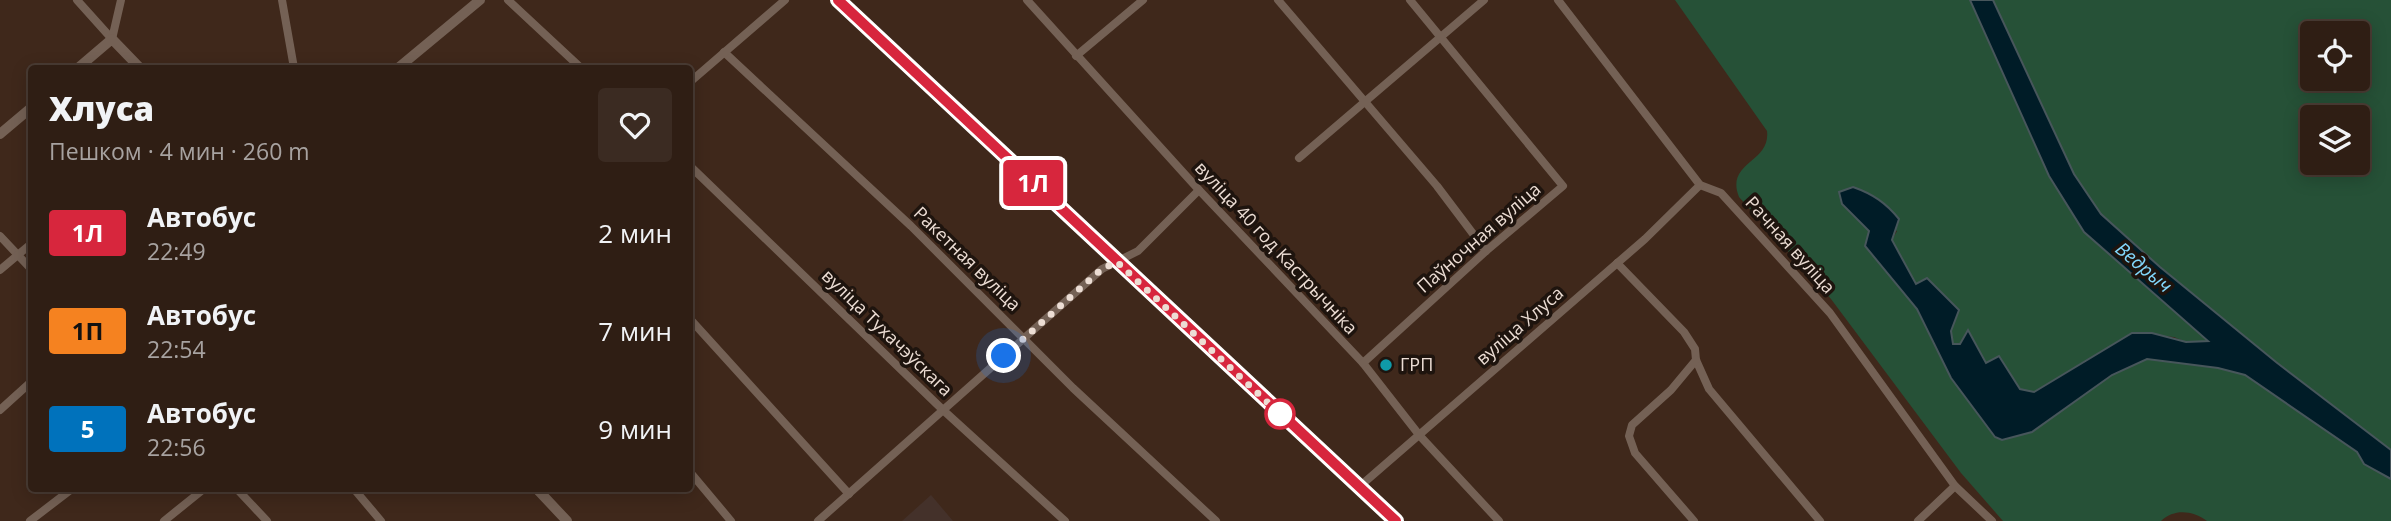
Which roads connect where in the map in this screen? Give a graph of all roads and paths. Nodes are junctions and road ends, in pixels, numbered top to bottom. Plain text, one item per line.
1 (78, 0) edge
2 (121, 0) edge
3 (282, 0) edge
4 (480, 0) edge
5 (508, 0) edge
6 (785, 0) edge
7 (838, 0) edge
8 (1027, 0) edge
9 (1143, 0) edge
10 (1278, 0) edge
11 (1410, 0) edge
12 (1484, 0) edge
13 (1558, 0) edge
14 (1440, 36) junction
15 (112, 39) junction
16 (724, 52) junction
17 (1076, 56) junction
18 (82, 65) edge
19 (136, 65) edge
20 (293, 65) edge
21 (402, 65) edge
22 (578, 65) edge
23 (693, 79) edge
24 (1366, 102) junction
25 (28, 110) edge
26 (0, 134) edge
27 (1299, 158) dead end
28 (693, 169) edge
29 (1700, 185) junction
30 (1199, 190) junction
31 (0, 236) edge
32 (28, 246) edge
33 (1486, 251) junction
34 (18, 255) junction
35 (1117, 262) junction
36 (1617, 264) junction
37 (28, 266) edge
38 (0, 270) edge
39 (693, 322) edge
40 (1024, 338) junction
41 (1696, 360) junction
42 (1363, 363) junction
43 (28, 385) edge
44 (0, 410) edge
45 (943, 410) junction
46 (1419, 436) junction
47 (693, 476) edge
48 (1955, 486) junction
49 (1359, 487) junction
50 (68, 492) edge
51 (200, 492) edge
52 (240, 492) edge
53 (357, 492) edge
54 (540, 492) edge
55 (849, 494) junction
56 (30, 521) edge
57 (164, 521) edge
58 (267, 521) edge
59 (381, 521) edge
60 (567, 521) edge
61 (731, 521) edge
62 (818, 521) edge
63 (1065, 521) edge
64 (1216, 521) edge
65 (1396, 521) edge
66 (1499, 521) edge
67 (1694, 521) edge
68 (1820, 521) edge
69 (1918, 521) edge
70 (1992, 521) edge

1 - 15 street
2 - 15 street
3 - 20 street
4 - 21 street
5 - 22 street
6 - 16 street
7 - 35 street
8 - 17 street, вуліца 40 год Кастрычніка
9 - 17 street
10 - 24 street
11 - 14 street, Паўночная вуліца
12 - 14 street
13 - 29 street, Рачная вуліца
14 - 24 street
14 - 33 street, Паўночная вуліца
15 - 18 street
15 - 19 street
16 - 23 street
16 - 40 street, Ракетная вуліца
17 - 30 street, вуліца 40 год Кастрычніка
24 - 27 street
24 - 33 street
25 - 26 street
28 - 45 street, вуліца Тухачэўскага
29 - 36 street, вуліца Хлуса
29 - 48 street, Рачная вуліца
30 - 35 street
30 - 42 street, вуліца 40 год Кастрычніка
31 - 34 street
32 - 34 street
33 - 42 street, Паўночная вуліца
34 - 37 street
34 - 38 street
35 - 40 street
35 - 49 street
36 - 41 street
36 - 46 street, вуліца Хлуса
39 - 55 street
40 - 45 street
40 - 64 street, Ракетная вуліца
41 - 67 street
41 - 68 street
42 - 46 street, вуліца 40 год Кастрычніка
43 - 44 street
45 - 55 street
45 - 63 street, вуліца Тухачэўскага
46 - 49 street, вуліца Хлуса
46 - 66 street, вуліца 40 год Кастрычніка
47 - 61 street
48 - 69 street
48 - 70 street, Рачная вуліца
49 - 65 street
50 - 56 street
51 - 57 street
52 - 58 street
53 - 59 street
54 - 60 street
55 - 62 street

